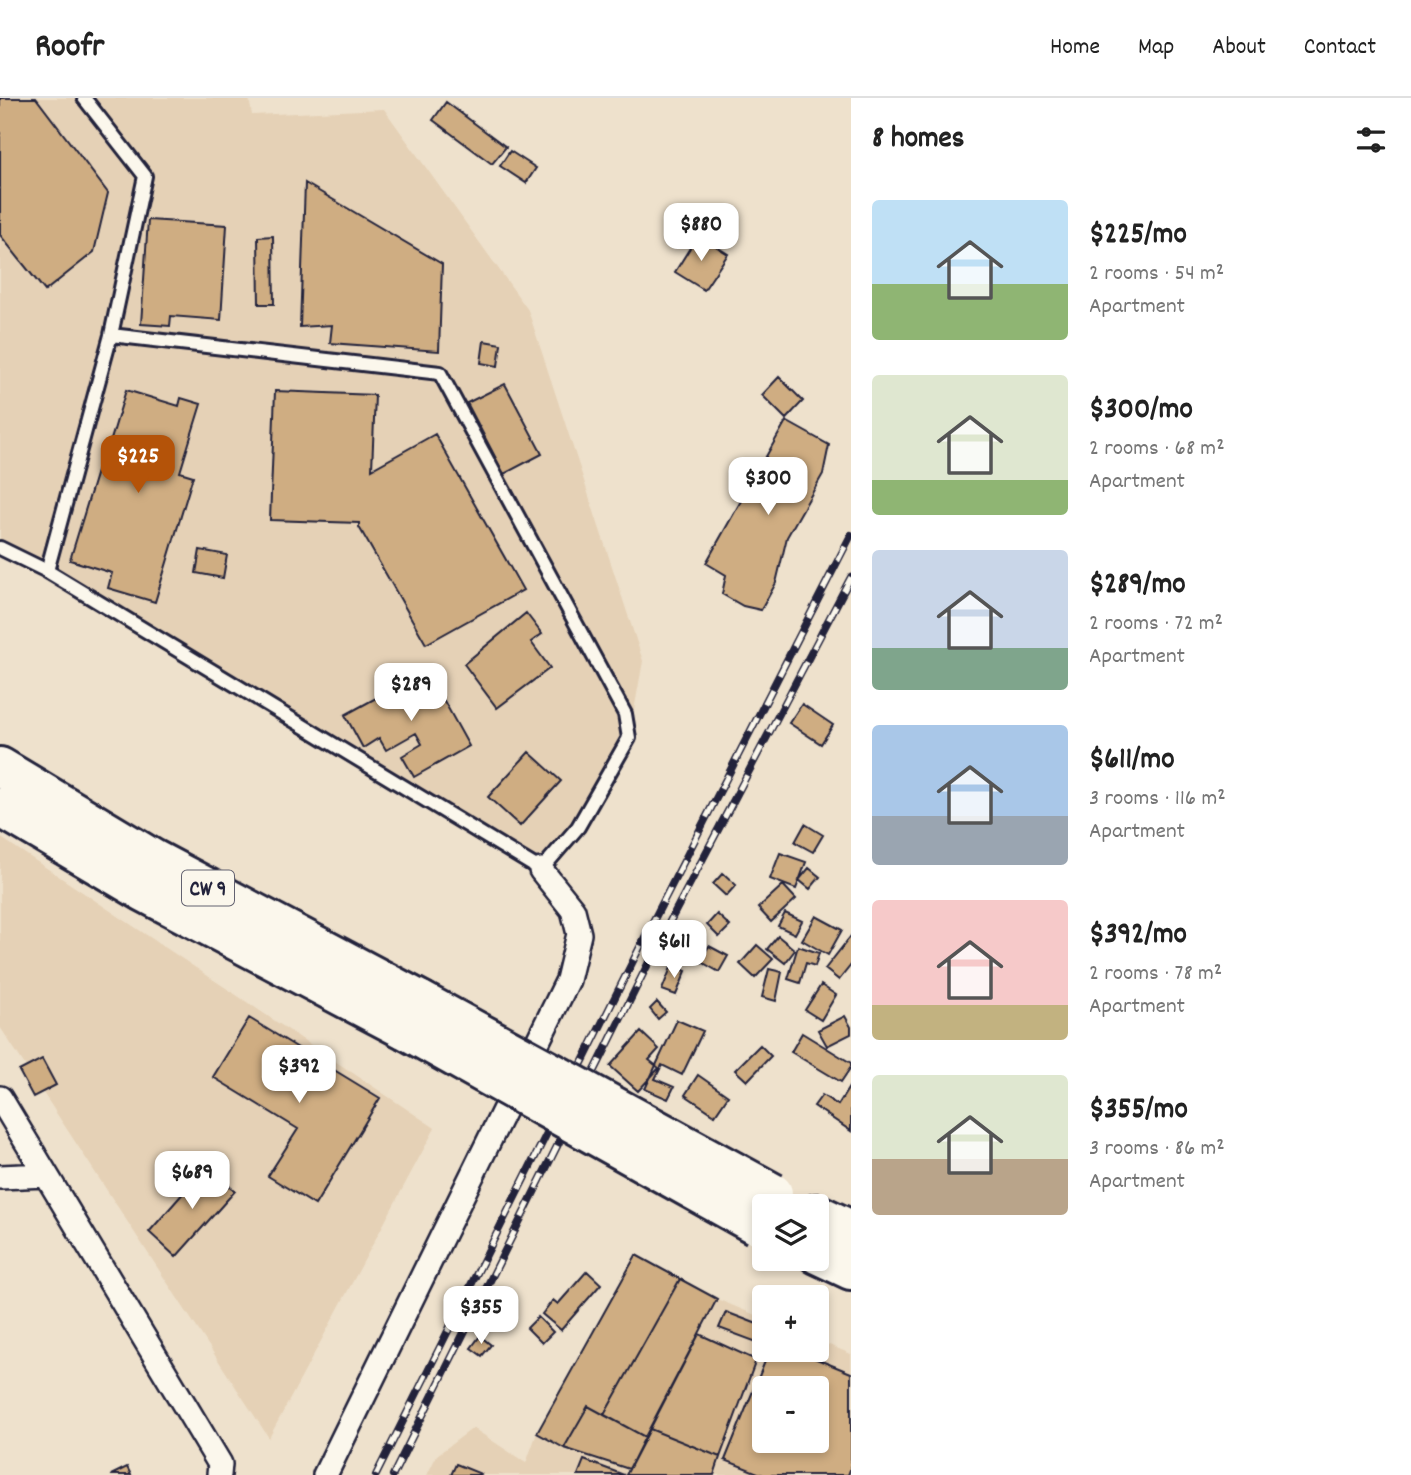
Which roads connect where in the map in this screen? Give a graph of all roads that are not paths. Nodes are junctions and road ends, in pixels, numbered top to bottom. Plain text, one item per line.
1 (84, 98) edge
2 (111, 335) junction
3 (0, 548) edge
4 (47, 571) junction
5 (0, 767) edge
6 (0, 807) edge
7 (541, 870) junction
8 (414, 1015) junction
9 (0, 1098) edge
10 (46, 1175) junction
11 (0, 1177) edge
12 (752, 1201) edge
13 (829, 1220) edge
14 (851, 1230) edge
15 (829, 1260) edge
16 (851, 1270) edge
17 (219, 1475) edge
18 (325, 1475) edge

1 - 2 lane
2 - 4 lane
2 - 7 lane
3 - 4 lane
4 - 7 lane
5 - 8 highway, CW 9
6 - 8 highway, CW 9
7 - 18 street
8 - 12 highway, CW 9, bridge
9 - 10 street
10 - 11 street
10 - 17 street
13 - 14 highway
15 - 16 highway

